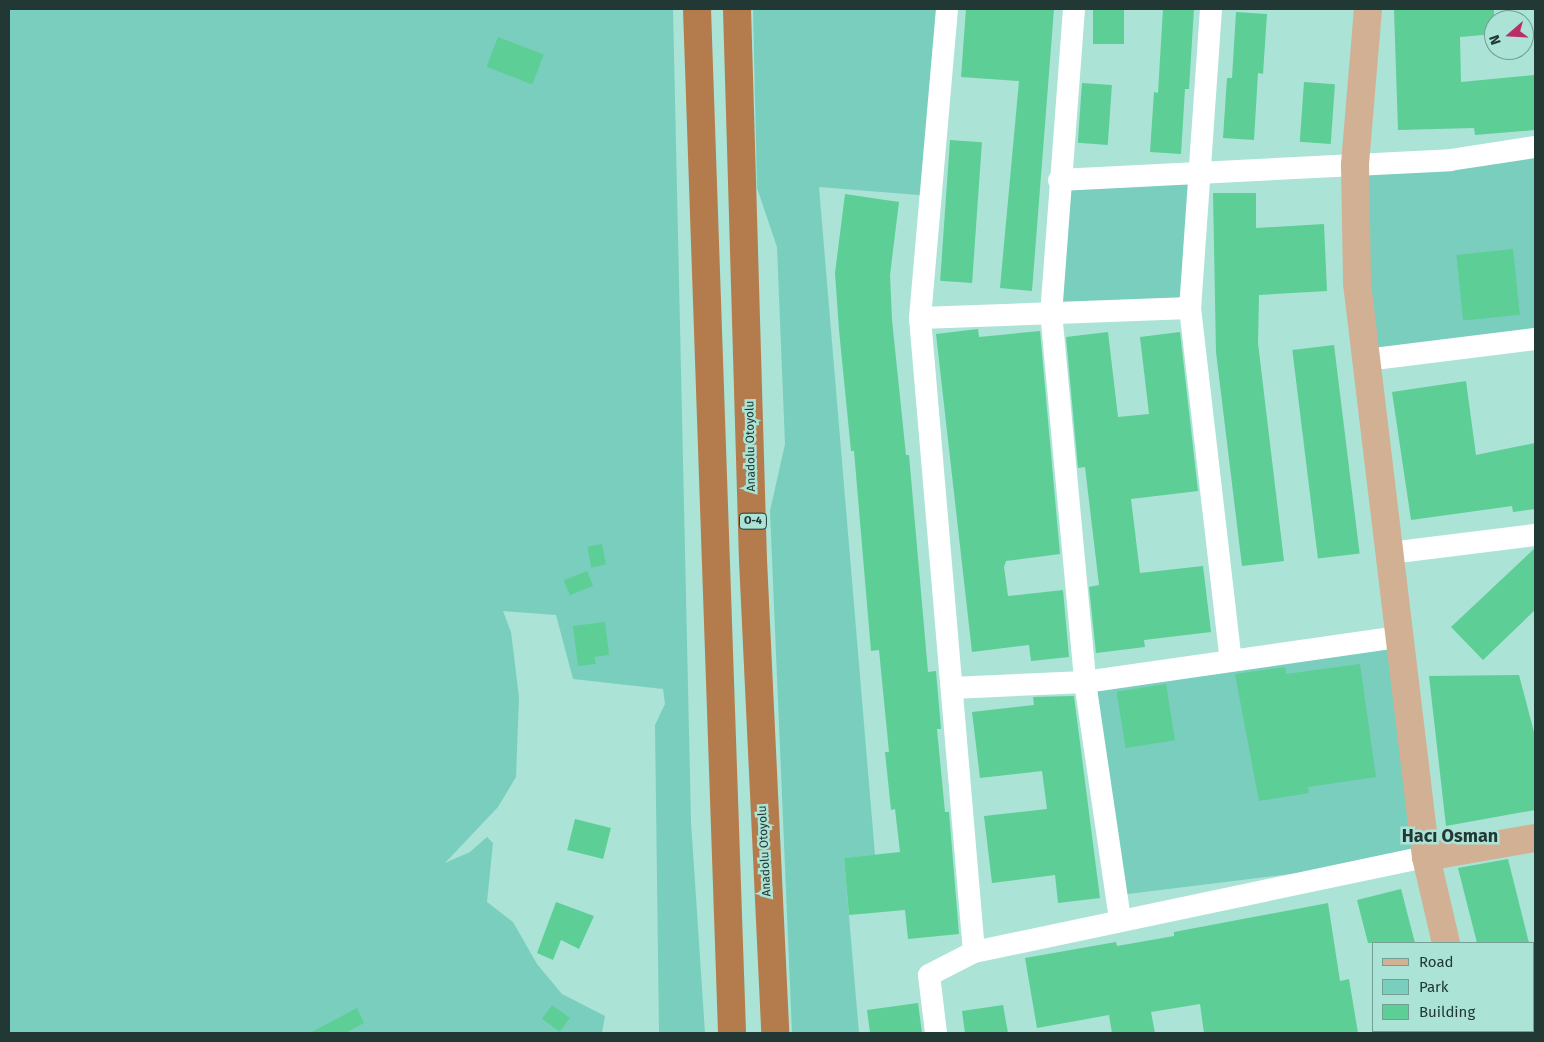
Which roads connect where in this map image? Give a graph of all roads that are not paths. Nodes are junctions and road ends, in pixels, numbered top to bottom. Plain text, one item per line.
1 (697, 9) edge
2 (737, 9) edge
3 (947, 9) edge
4 (1074, 9) edge
5 (1211, 9) edge
6 (1368, 9) edge
7 (1535, 147) edge
8 (1356, 165) junction
9 (1198, 175) junction
10 (1059, 180) junction
11 (1190, 308) junction
12 (1051, 312) junction
13 (920, 318) junction
14 (1535, 339) edge
15 (1366, 360) junction
16 (1535, 535) edge
17 (1390, 553) junction
18 (1399, 637) junction
19 (1231, 661) junction
20 (1084, 682) junction
21 (952, 688) junction
22 (1535, 838) edge
23 (1426, 858) junction
24 (1120, 920) junction
25 (1446, 942) edge
26 (974, 952) junction
27 (732, 1033) edge
28 (775, 1033) edge
29 (936, 1033) edge

1 - 27 highway
2 - 28 highway, Anadolu Otoyolu / O-4
3 - 13 street
4 - 10 street
5 - 9 street
6 - 8 main road
7 - 8 street
8 - 9 street
8 - 15 main road
9 - 10 street
9 - 11 street
10 - 12 street
11 - 12 street
11 - 19 street
12 - 13 street
12 - 20 street
13 - 21 street
14 - 15 street
15 - 17 main road
16 - 17 street
17 - 18 main road
18 - 19 street
18 - 23 main road
19 - 20 street
20 - 21 street
20 - 24 street
21 - 26 street
22 - 23 main road
23 - 24 street
23 - 25 main road
24 - 26 street
26 - 29 street

